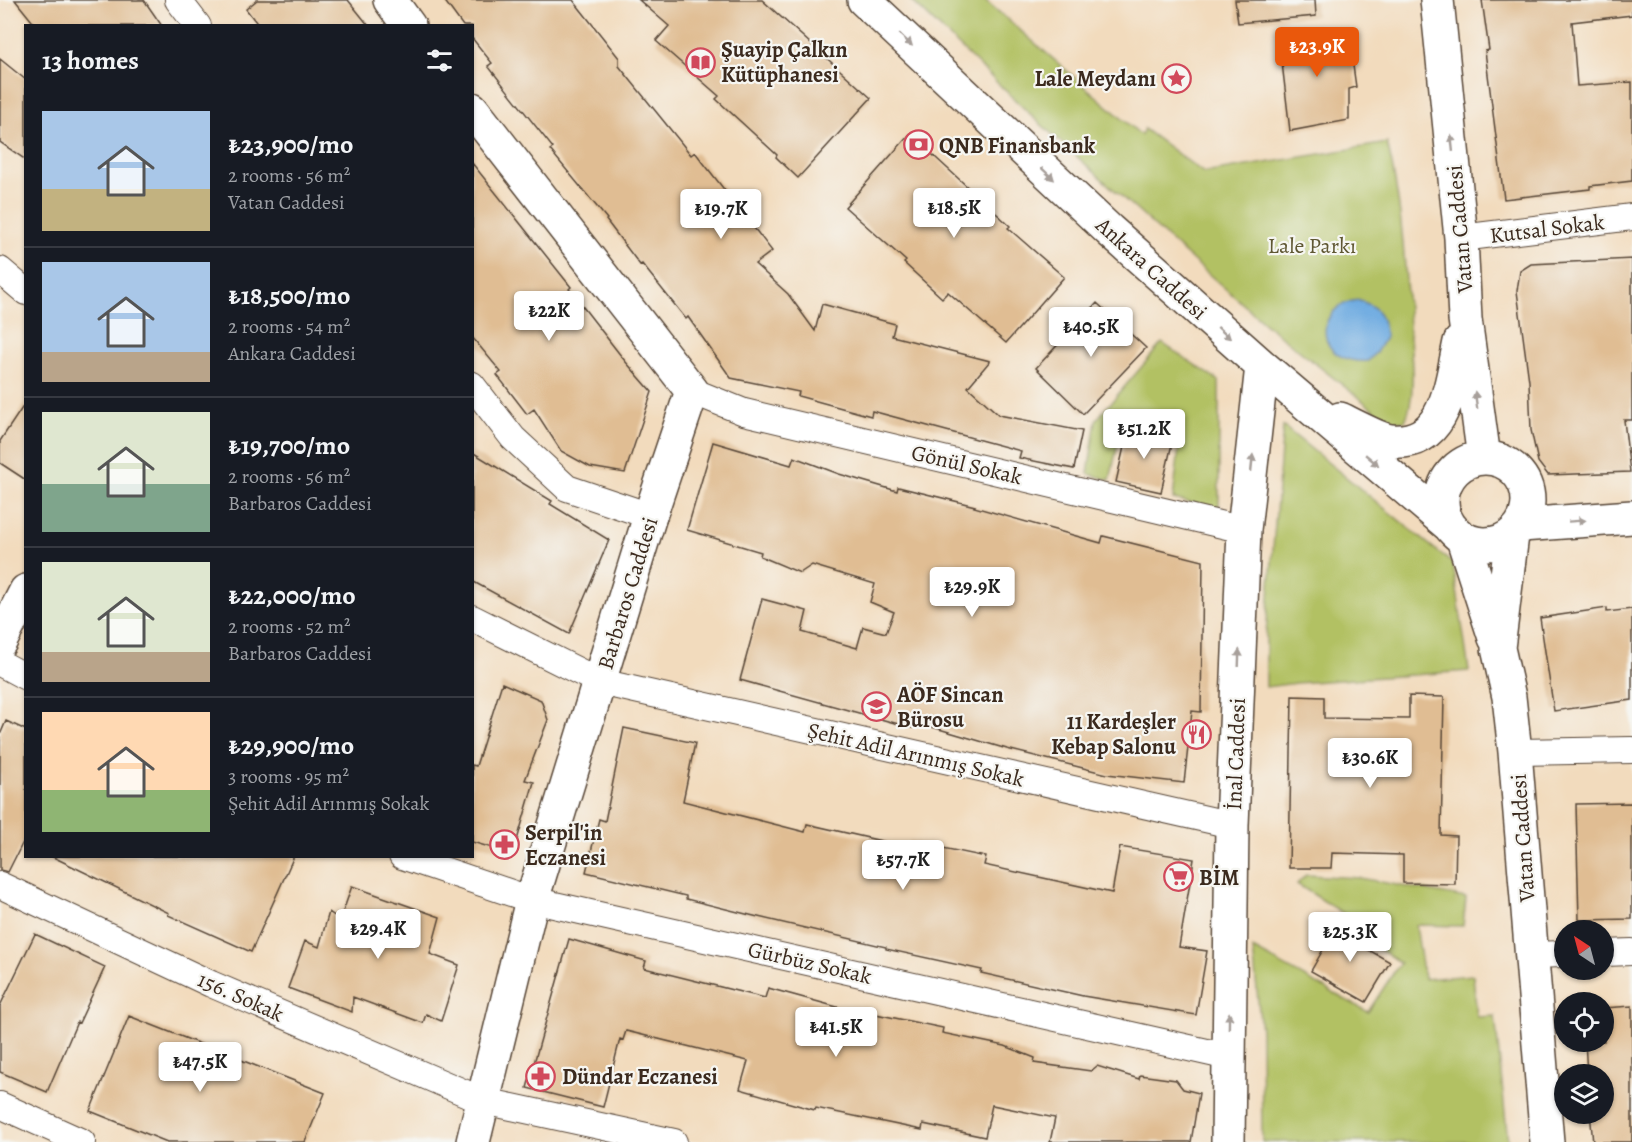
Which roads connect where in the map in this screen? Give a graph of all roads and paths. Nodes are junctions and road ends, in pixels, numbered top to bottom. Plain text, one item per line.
1 (178, 0) edge
2 (390, 0) edge
3 (864, 0) edge
4 (1437, 0) edge
5 (196, 24) edge
6 (408, 24) edge
7 (474, 112) edge
8 (1632, 217) edge
9 (1461, 238) junction
10 (0, 270) edge
11 (24, 290) edge
12 (1465, 319) junction
13 (1262, 366) junction
14 (474, 388) edge
15 (692, 391) junction
16 (1308, 405) junction
17 (1484, 458) junction
18 (650, 516) junction
19 (1632, 518) edge
20 (1245, 530) junction
21 (1517, 530) junction
22 (1457, 532) junction
23 (24, 595) edge
24 (474, 619) edge
25 (0, 642) edge
26 (1498, 648) junction
27 (0, 663) edge
28 (24, 676) edge
29 (600, 682) junction
30 (1632, 750) edge
31 (1515, 752) junction
32 (1232, 825) junction
33 (408, 858) edge
34 (0, 885) edge
35 (532, 900) junction
36 (1632, 952) edge
37 (1614, 953) edge
38 (1554, 955) edge
39 (1531, 956) junction
40 (1229, 1057) junction
41 (484, 1101) junction
42 (0, 1105) edge
43 (82, 1142) edge
44 (473, 1142) edge
45 (674, 1142) edge
46 (1228, 1142) edge
47 (1547, 1142) edge

1 - 5 street
2 - 6 main road
3 -> 13 main road, Ankara Caddesi
9 -> 4 main road, Vatan Caddesi
7 - 15 main road
8 - 9 street, Kutsal Sokak
9 - 12 main road, Vatan Caddesi
10 - 11 street
12 - 16 main road
17 -> 12 main road, Vatan Caddesi
13 - 16 main road, Ankara Caddesi
20 -> 13 main road, İnal Caddesi
14 - 18 street
15 - 18 main road, Barbaros Caddesi
15 - 20 street, Gönül Sokak
16 -> 22 main road, Ankara Caddesi
17 - 21 main road
17 - 22 main road
18 - 29 main road, Barbaros Caddesi
21 -> 19 main road
32 -> 20 main road, İnal Caddesi
21 - 22 main road
21 - 26 main road, Vatan Caddesi
22 - 26 main road
23 - 25 main road
24 - 29 street, Şehit Adil Arınmış Sokak
26 - 31 main road, Vatan Caddesi
27 - 28 street
29 - 32 street, Şehit Adil Arınmış Sokak
29 - 35 main road, Barbaros Caddesi
30 - 31 street
31 - 39 main road, Vatan Caddesi
40 -> 32 main road, İnal Caddesi
33 - 35 street, Gürbüz Sokak
34 - 41 street, 156. Sokak
35 - 40 street, Gürbüz Sokak
35 - 41 main road, Barbaros Caddesi
36 - 37 street
38 - 39 street
39 - 47 main road, Vatan Caddesi
40 - 46 main road, İnal Caddesi
41 - 44 main road, Barbaros Caddesi
41 - 45 street, 156. Sokak
42 - 43 street

